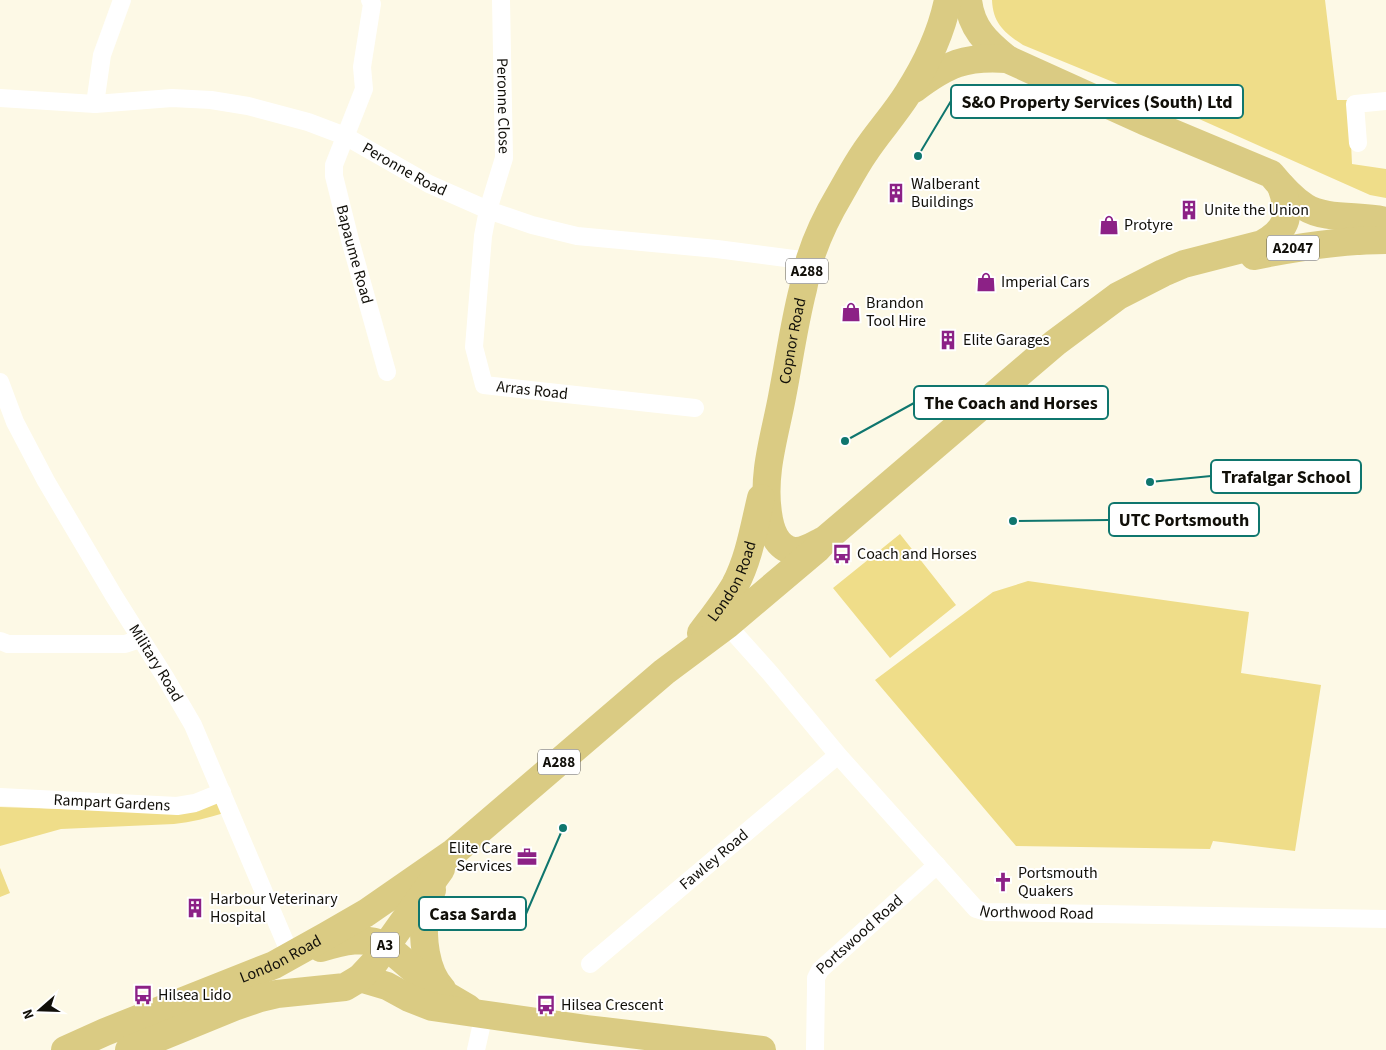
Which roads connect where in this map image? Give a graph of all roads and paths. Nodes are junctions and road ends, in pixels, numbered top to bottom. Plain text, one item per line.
1 (122, 0) edge
2 (370, 0) edge
3 (501, 0) edge
4 (948, 0) edge
5 (968, 0) edge
6 (1007, 59) junction
7 (907, 95) junction
8 (0, 98) edge
9 (1386, 101) edge
10 (95, 104) junction
11 (346, 136) junction
12 (1358, 143) dead end
13 (1281, 186) junction
14 (488, 210) junction
15 (1386, 221) edge
16 (1386, 240) edge
17 (1201, 260) junction
18 (809, 261) junction
19 (387, 372) dead end
20 (0, 382) edge
21 (695, 408) dead end
22 (767, 472) junction
23 (827, 538) junction
24 (727, 625) junction
25 (140, 638) junction
26 (0, 641) edge
27 (664, 672) junction
28 (838, 755) junction
29 (222, 792) junction
30 (0, 797) edge
31 (454, 852) junction
32 (937, 865) junction
33 (1386, 919) edge
34 (386, 946) junction
35 (282, 960) junction
36 (590, 964) dead end
37 (360, 978) junction
38 (452, 999) junction
39 (481, 1014) junction
40 (614, 1041) edge
41 (65, 1050) edge
42 (129, 1050) edge
43 (476, 1050) edge
44 (762, 1050) edge
45 (815, 1050) edge

1 - 10 street
2 - 11 street, Bapaume Road
3 - 14 street, Peronne Close
4 - 7 main road, Copnor Road
5 - 6 main road
6 - 7 main road, A288
6 - 13 main road, A288
7 - 18 main road, Copnor Road / A288
8 - 10 street, Peronne Road
9 - 12 street
10 - 11 street, Peronne Road
11 - 14 street, Peronne Road
11 - 19 street, Bapaume Road
13 - 15 main road, A2047
13 - 17 main road, A288
14 - 18 street, Peronne Road
14 - 21 street, Arras Road
16 - 17 main road, A2047
17 - 23 main road, A288
18 - 22 main road, Copnor Road / A288
20 - 25 street, Military Road
22 - 23 main road, Copnor Road / A288
22 - 27 main road, London Road
23 - 24 main road, London Road
24 - 27 main road, London Road
24 - 28 street, Northwood Road
25 - 26 street
25 - 29 street, Military Road
27 - 31 main road, London Road / A288
28 - 32 street, Northwood Road
28 - 36 street, Fawley Road
29 - 30 street, Rampart Gardens
29 - 35 street, Military Road
31 - 34 main road, London Road
31 - 35 main road, London Road
31 - 38 main road, London Road
32 - 33 street, Northwood Road
32 - 45 street, Portswood Road
34 - 35 main road, A3
34 - 37 main road, London Road
34 - 38 main road, A3
35 - 41 main road, London Road / A3
37 - 39 main road, A3
37 - 42 main road, London Road / A3
38 - 39 main road, A3
39 - 40 main road, A3
39 - 43 street
40 - 44 main road, A3

